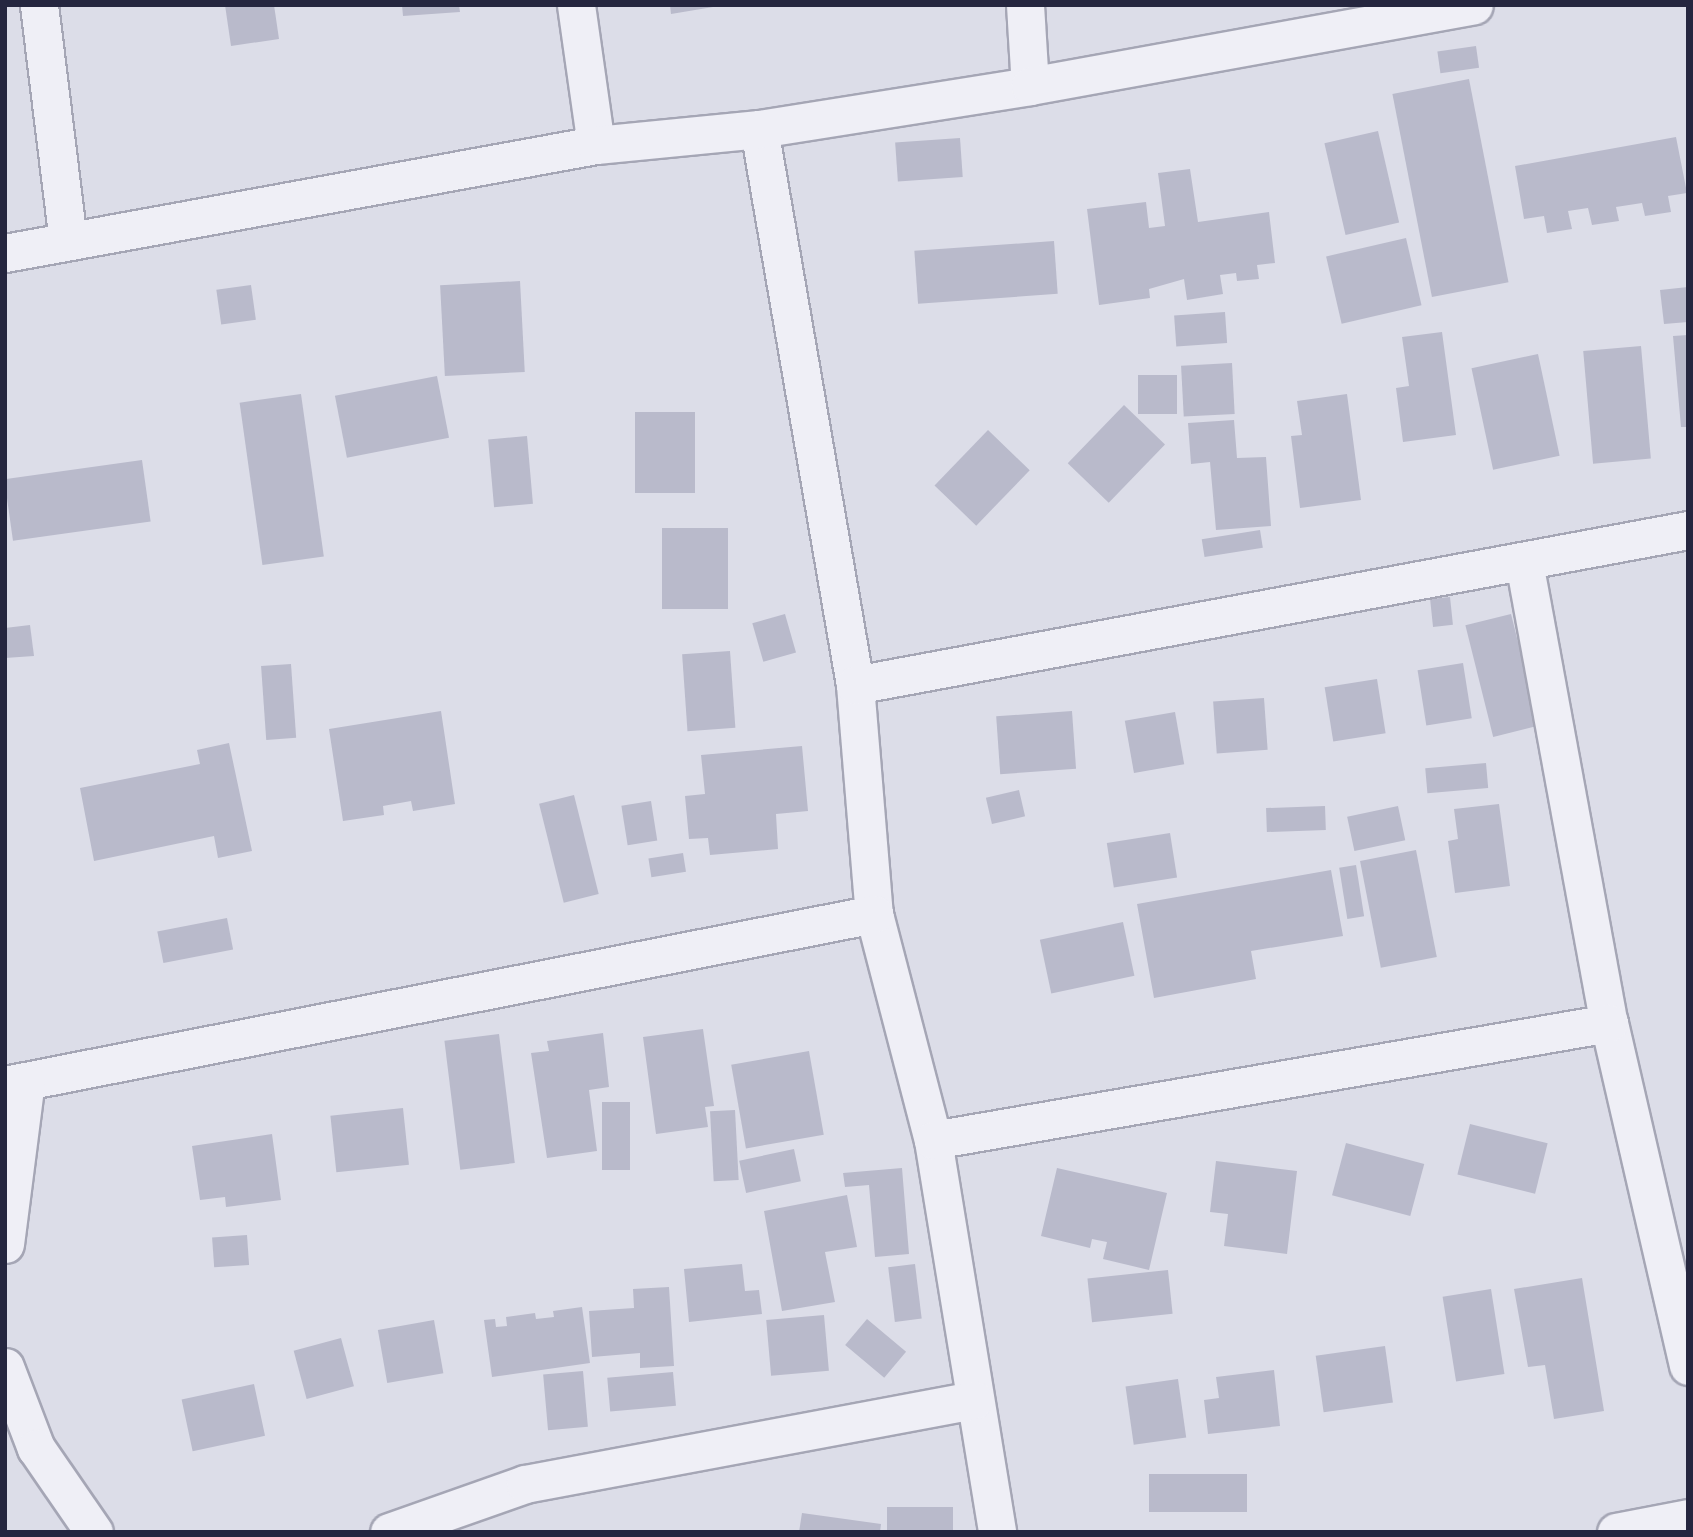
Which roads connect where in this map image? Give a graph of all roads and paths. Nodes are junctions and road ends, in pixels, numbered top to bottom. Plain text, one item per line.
1 (39, 5) edge
2 (576, 5) edge
3 (1025, 5) edge
4 (1474, 5) edge
5 (1030, 86) junction
6 (759, 129) junction
7 (596, 145) junction
8 (68, 240) junction
9 (5, 253) edge
10 (1688, 530) edge
11 (1524, 562) junction
12 (855, 685) junction
13 (874, 914) junction
14 (1609, 1023) junction
15 (16, 1083) edge
16 (933, 1140) junction
17 (5, 1244) edge
18 (1688, 1366) edge
19 (5, 1367) edge
20 (974, 1400) junction
21 (1688, 1518) edge
22 (94, 1532) edge
23 (389, 1532) edge
24 (997, 1532) edge
25 (1616, 1532) edge

1 - 8 street
2 - 7 street
3 - 5 street
4 - 5 street
5 - 6 street
6 - 7 street
6 - 12 street
7 - 8 street
8 - 9 street
10 - 11 street
11 - 12 street
11 - 14 street
12 - 13 street
13 - 15 street
13 - 16 street
14 - 16 street
14 - 18 street
15 - 17 street
16 - 20 street
19 - 22 street
20 - 23 street
20 - 24 street
21 - 25 street

